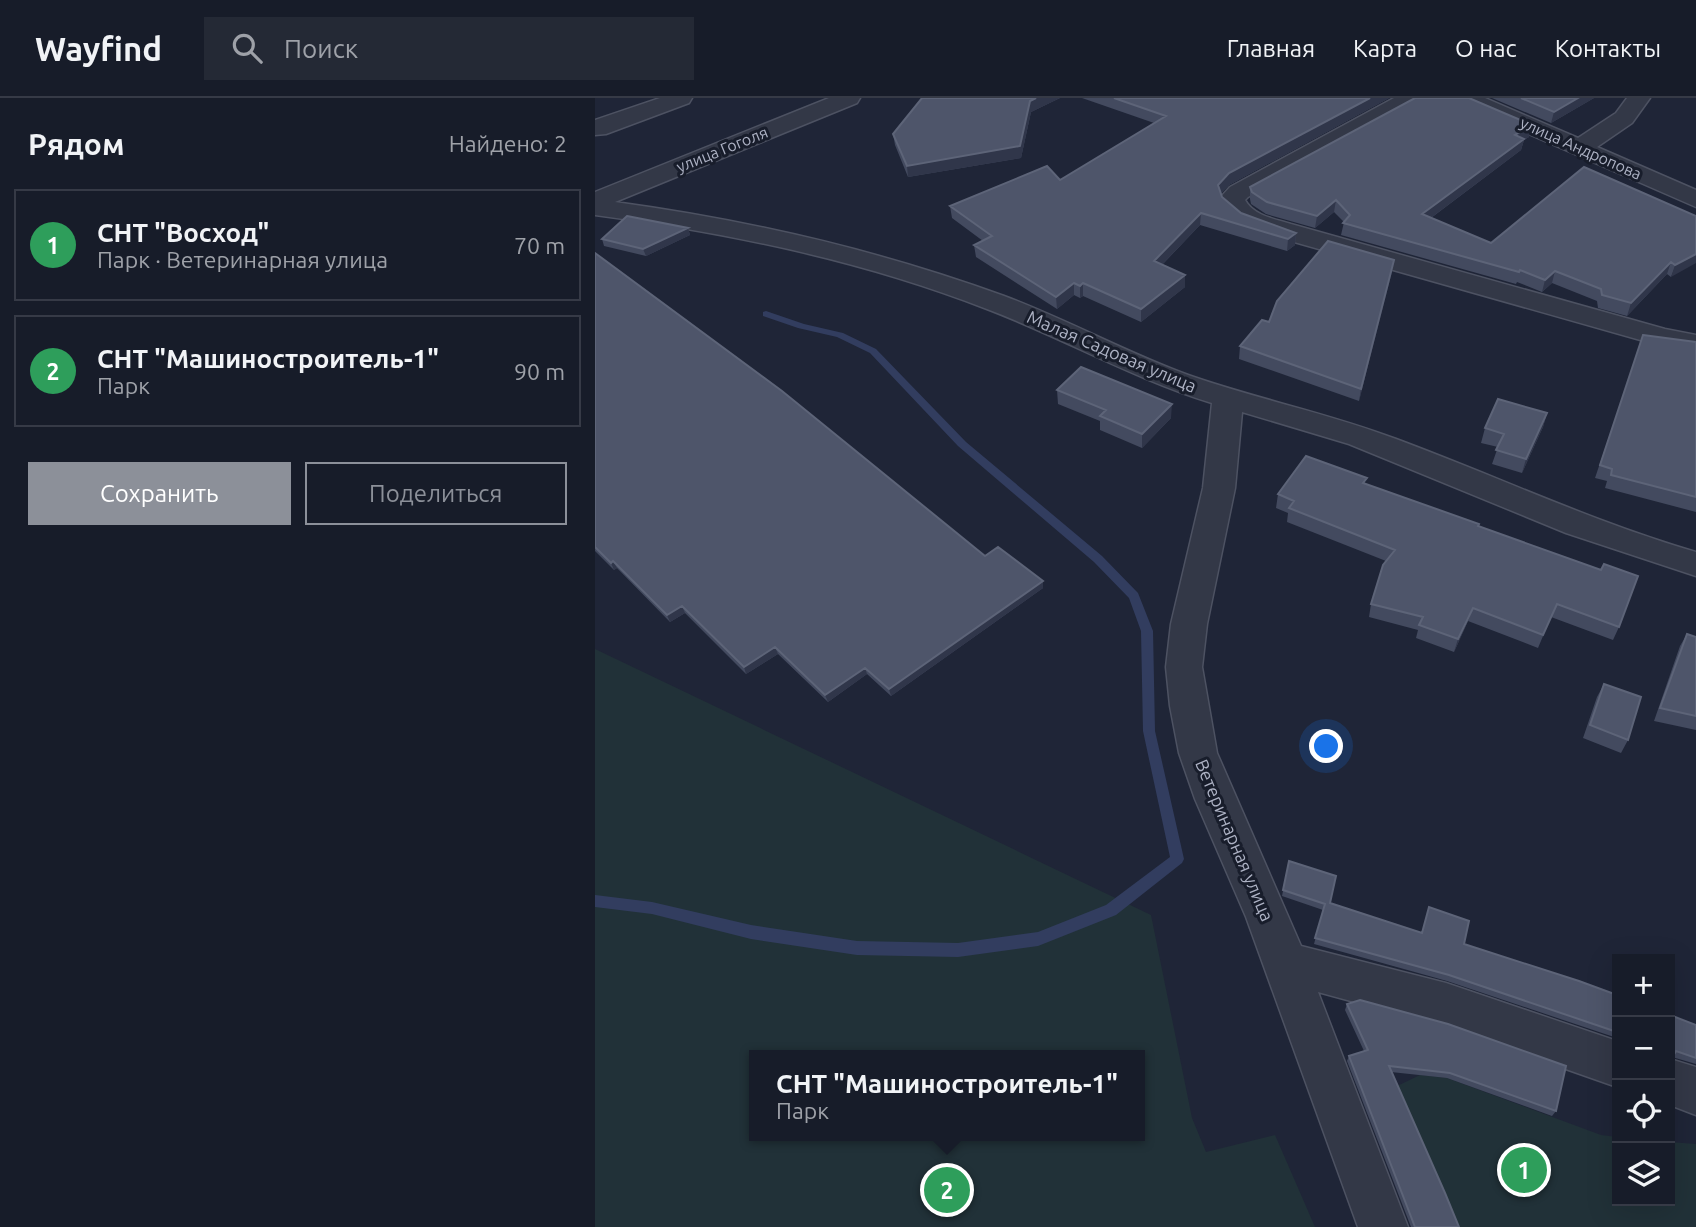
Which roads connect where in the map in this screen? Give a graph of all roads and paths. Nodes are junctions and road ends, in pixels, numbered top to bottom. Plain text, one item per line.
1 (681, 98) edge
2 (849, 98) edge
3 (1411, 98) edge
4 (1466, 98) edge
5 (1639, 98) edge
6 (595, 127) edge
7 (1580, 148) junction
8 (1696, 199) edge
9 (595, 201) edge
10 (595, 207) edge
11 (1696, 344) edge
12 (1228, 397) junction
13 (1696, 564) edge
14 (1284, 962) junction
15 (1612, 1062) edge
16 (1675, 1084) edge
17 (1696, 1091) edge
18 (1383, 1227) edge

1 - 6 street
2 - 9 street, улица Гоголя
3 - 11 street
4 - 7 street, улица Андропова
5 - 7 street
7 - 8 street, улица Андропова
10 - 12 street, Малая Садовая улица
12 - 13 street, Малая Садовая улица
12 - 14 street, Ветеринарная улица
14 - 15 street
14 - 18 street, Ветеринарная улица
16 - 17 street

